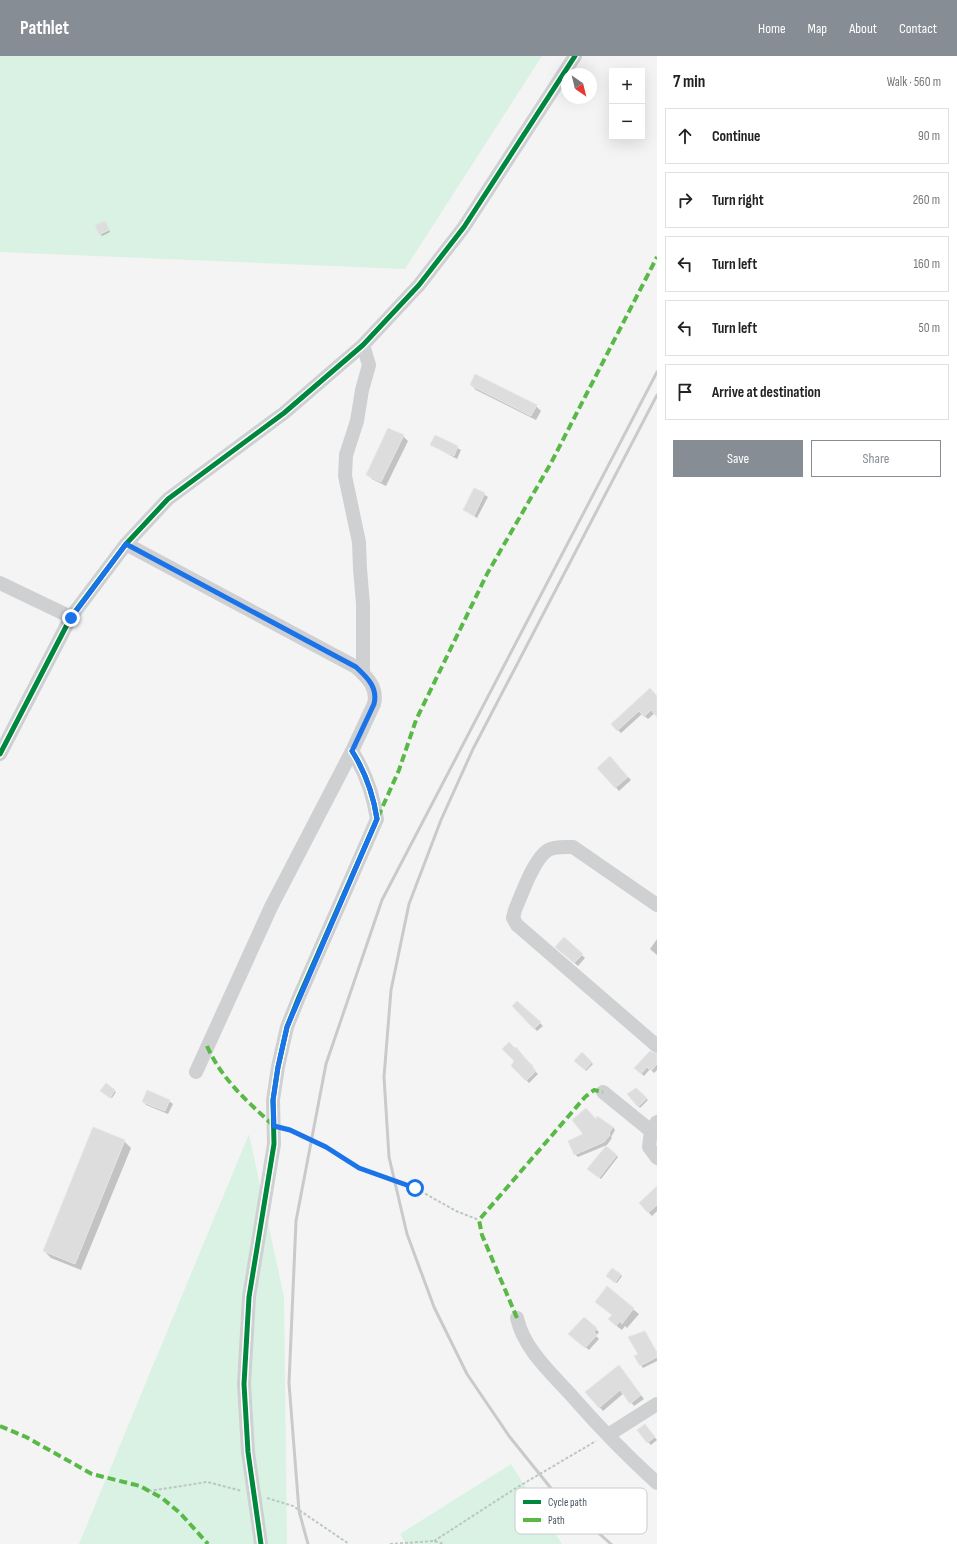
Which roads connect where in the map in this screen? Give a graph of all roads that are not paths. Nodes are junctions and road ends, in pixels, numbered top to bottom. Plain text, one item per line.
1 (575, 56) edge
2 (363, 345) junction
3 (126, 544) junction
4 (0, 583) edge
5 (71, 618) junction
6 (363, 674) junction
7 (352, 751) junction
8 (0, 754) edge
9 (657, 905) edge
10 (657, 1046) edge
11 (196, 1072) dead end
12 (603, 1092) dead end
13 (654, 1127) edge
14 (657, 1158) edge
15 (517, 1318) dead end
16 (657, 1404) edge
17 (608, 1435) junction
18 (657, 1483) edge
19 (262, 1544) edge

1 - 2 street
2 - 3 street
2 - 6 street
3 - 5 street
3 - 6 street
4 - 5 street
5 - 8 street
6 - 7 street
7 - 11 street
7 - 19 street
9 - 10 street
12 - 13 street
13 - 14 street
15 - 17 street
16 - 17 street
17 - 18 street

